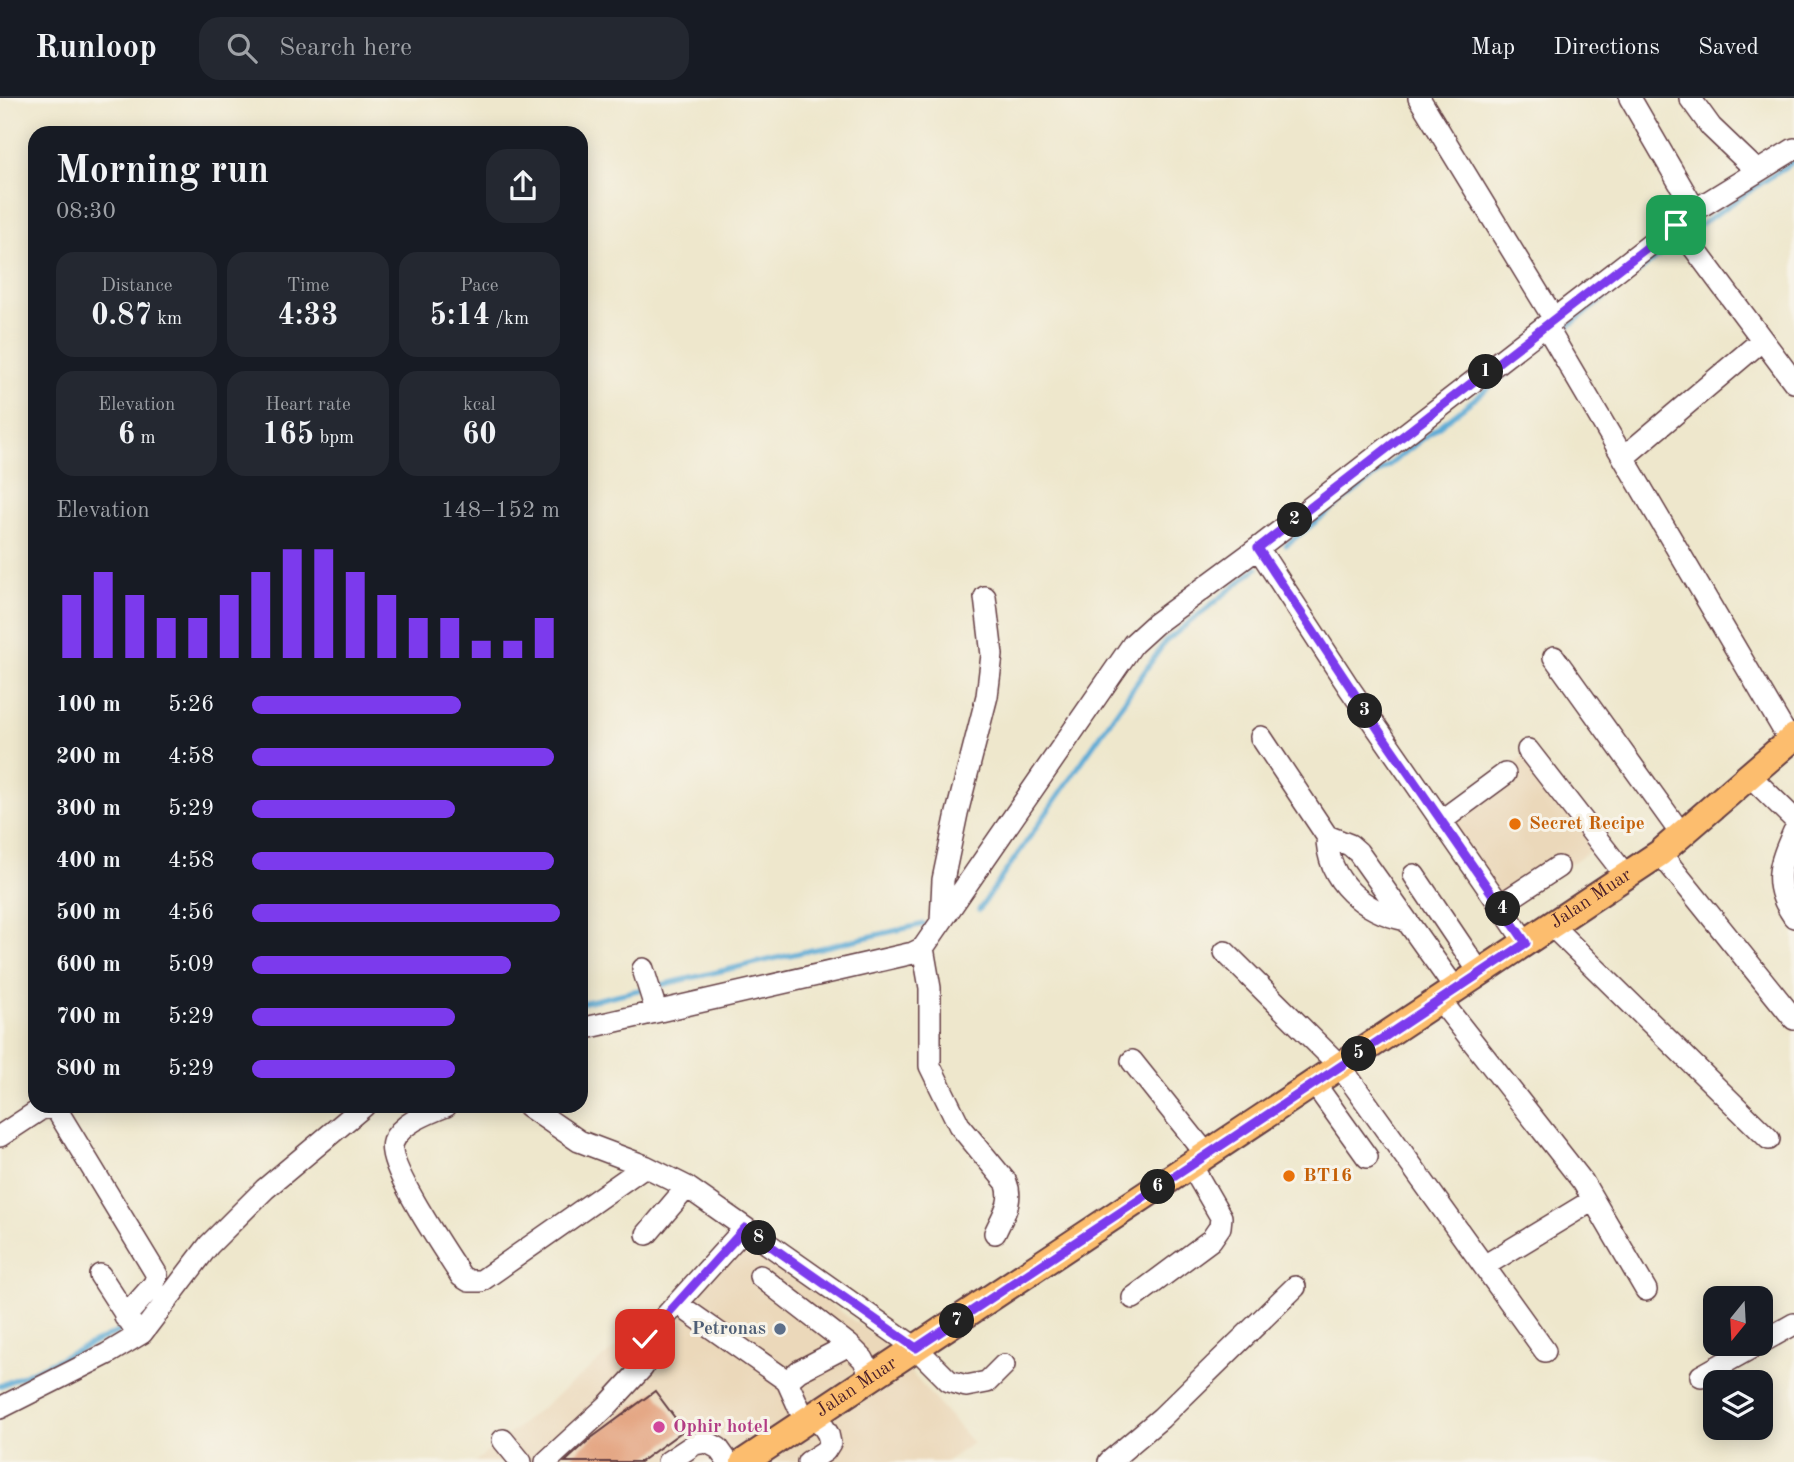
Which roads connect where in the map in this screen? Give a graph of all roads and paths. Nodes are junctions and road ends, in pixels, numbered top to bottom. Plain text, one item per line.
1 (1419, 98) edge
2 (1630, 98) edge
3 (1690, 98) edge
4 (1794, 149) edge
5 (1757, 171) junction
6 (1695, 210) junction
7 (1684, 234) junction
8 (1553, 332) junction
9 (1762, 341) junction
10 (1794, 382) edge
11 (1624, 457) junction
12 (1258, 548) junction
13 (985, 597) dead end
14 (1554, 657) dead end
15 (1261, 737) dead end
16 (1792, 739) edge
17 (1528, 750) dead end
18 (1505, 774) dead end
19 (1751, 776) junction
20 (1794, 819) edge
21 (1441, 821) junction
22 (1794, 831) edge
23 (1682, 835) junction
24 (1327, 836) junction
25 (1660, 853) junction
26 (1558, 867) dead end
27 (1414, 875) dead end
28 (1626, 876) junction
29 (1500, 905) junction
30 (1794, 917) edge
31 (1406, 920) junction
32 (941, 921) junction
33 (1551, 925) junction
34 (1526, 943) junction
35 (923, 948) junction
36 (1225, 951) dead end
37 (1480, 973) junction
38 (646, 977) dead end
39 (1448, 995) junction
40 (657, 1009) junction
41 (1794, 1019) edge
42 (588, 1027) edge
43 (1132, 1061) dead end
44 (1340, 1066) junction
45 (1314, 1083) junction
46 (35, 1113) edge
47 (59, 1113) edge
48 (356, 1113) edge
49 (430, 1113) edge
50 (538, 1113) edge
51 (0, 1136) edge
52 (1769, 1139) dead end
53 (1367, 1157) dead end
54 (1199, 1160) junction
55 (645, 1166) junction
56 (687, 1187) junction
57 (1593, 1200) junction
58 (745, 1228) junction
59 (995, 1233) dead end
60 (648, 1234) dead end
61 (1484, 1266) junction
62 (100, 1275) dead end
63 (760, 1276) dead end
64 (1296, 1287) dead end
65 (1646, 1290) dead end
66 (1133, 1298) dead end
67 (689, 1312) dead end
68 (1794, 1324) edge
69 (133, 1325) junction
70 (1773, 1335) edge
71 (645, 1339) dead end
72 (849, 1345) junction
73 (916, 1348) junction
74 (1545, 1351) dead end
75 (1736, 1356) edge
76 (1004, 1365) dead end
77 (643, 1367) dead end
78 (1701, 1376) dead end
79 (872, 1377) junction
80 (787, 1381) junction
81 (0, 1408) edge
82 (811, 1418) junction
83 (503, 1440) dead end
84 (522, 1462) edge
85 (546, 1462) edge
86 (668, 1462) edge
87 (728, 1462) edge
88 (744, 1462) edge
89 (808, 1462) edge
90 (1109, 1462) edge

1 - 8 street
2 - 6 street
3 - 5 street
4 - 5 street
5 - 6 street
6 - 7 street
7 - 8 street
7 - 9 street
8 - 11 street
8 - 12 street
9 - 10 street
9 - 11 street
11 - 16 street
12 - 21 street
12 - 32 street
13 - 32 street
14 - 23 street
15 - 24 street
16 - 19 main road, Jalan Muar
17 - 28 street
18 - 21 street
19 - 20 street
19 - 23 main road, Jalan Muar
21 - 29 street
22 - 30 street
23 - 25 main road, Jalan Muar
24 - 31 street
24 - 31 street
25 - 28 main road, Jalan Muar
25 - 41 street
26 - 29 street
27 - 37 street
28 - 33 main road, Jalan Muar
29 - 34 street
31 - 39 street
32 - 35 street
33 - 34 main road, Jalan Muar
33 - 52 street
34 - 37 main road, Jalan Muar
35 - 40 street
35 - 59 street
36 - 44 street
37 - 39 main road, Jalan Muar
38 - 40 street
39 - 44 main road, Jalan Muar
39 - 57 street
40 - 42 street
43 - 54 street
44 - 45 main road, Jalan Muar
44 - 61 street
45 - 53 street
45 - 54 main road, Jalan Muar
46 - 51 street
47 - 69 street
48 - 69 street
49 - 55 street
50 - 55 street
54 - 66 street
54 - 73 main road, Jalan Muar
55 - 56 street
56 - 58 street
56 - 60 street
57 - 61 street
57 - 65 street
58 - 71 street
58 - 73 street
61 - 74 street
62 - 69 street
63 - 72 street
64 - 90 street
67 - 80 street
68 - 70 street
69 - 81 street
72 - 79 street
72 - 80 street
73 - 76 street
73 - 79 main road, Jalan Muar
75 - 78 street
77 - 85 street
79 - 82 main road, Jalan Muar
80 - 82 street
82 - 88 main road, Jalan Muar
82 - 89 street
83 - 84 street
86 - 87 street

